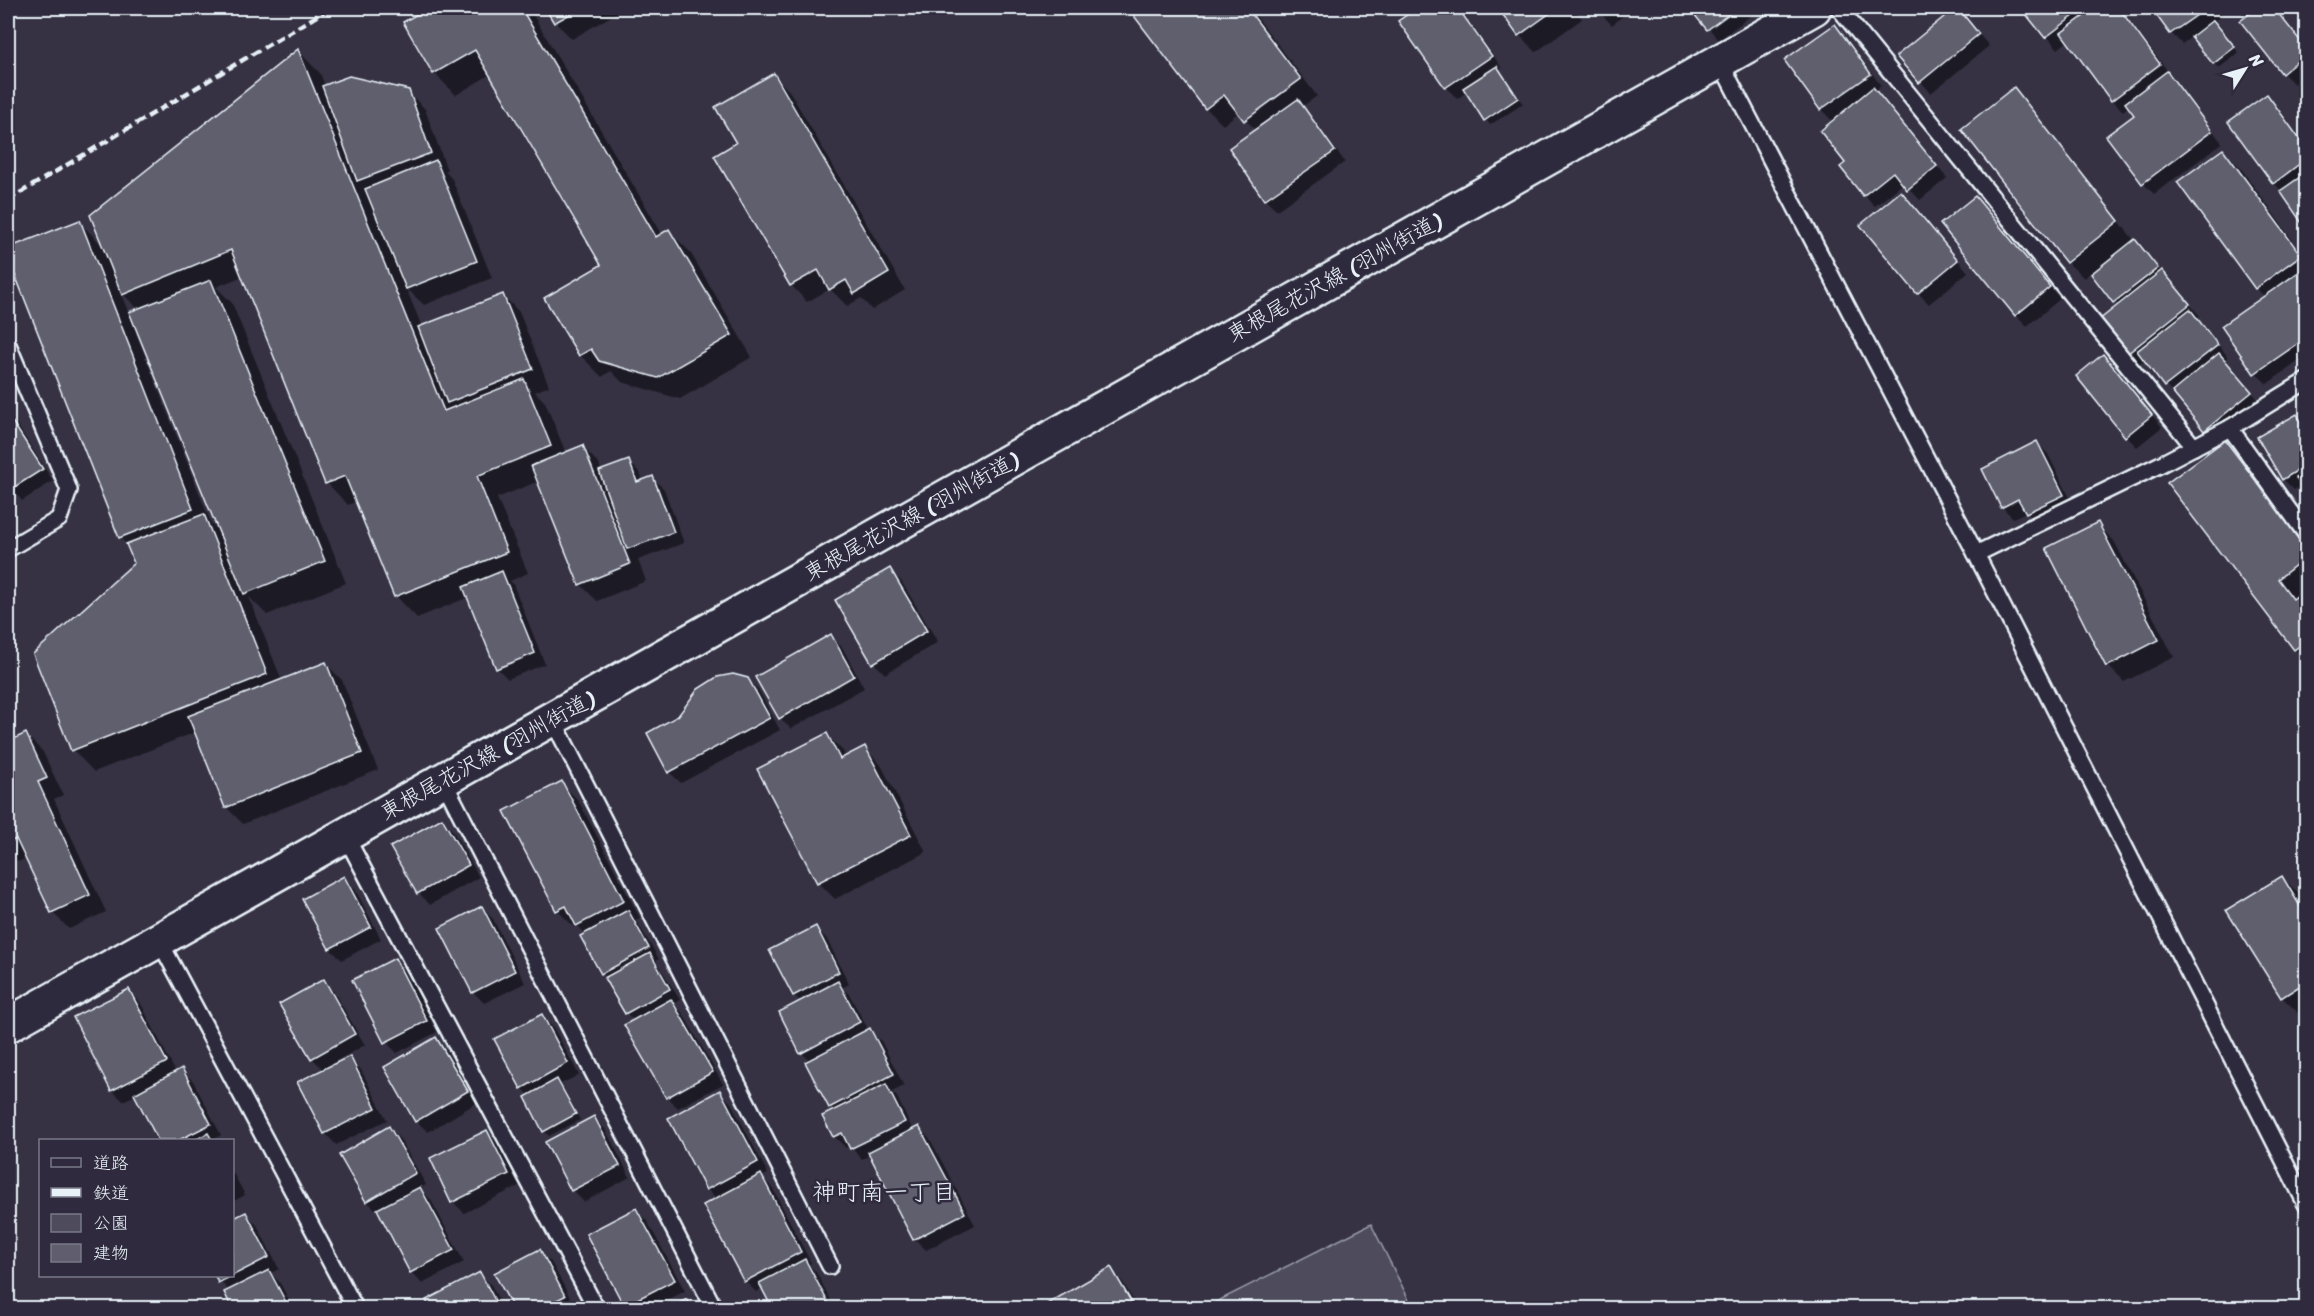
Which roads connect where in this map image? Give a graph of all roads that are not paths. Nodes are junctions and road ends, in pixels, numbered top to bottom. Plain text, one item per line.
1 (1814, 8) edge
2 (1839, 8) edge
3 (1719, 60) junction
4 (8, 345) edge
5 (2307, 381) edge
6 (2230, 428) junction
7 (2194, 447) junction
8 (2307, 534) edge
9 (8, 549) edge
10 (1976, 554) junction
11 (552, 718) junction
12 (443, 780) junction
13 (345, 835) junction
14 (159, 940) junction
15 (8, 1025) edge
16 (2307, 1204) edge
17 (830, 1266) dead end
18 (355, 1308) edge
19 (596, 1308) edge
20 (714, 1308) edge

1 - 3 main road, 東根尾花沢線 (羽州街道)
2 - 7 lane
3 - 10 lane
3 - 11 main road, 東根尾花沢線 (羽州街道)
4 - 9 lane
5 - 6 lane
6 - 7 lane
6 - 8 lane
7 - 10 lane
10 - 16 lane
11 - 12 main road, 東根尾花沢線 (羽州街道)
11 - 17 lane
12 - 13 main road, 東根尾花沢線 (羽州街道)
12 - 20 lane
13 - 14 main road, 東根尾花沢線 (羽州街道)
13 - 19 lane
14 - 15 main road, 東根尾花沢線 (羽州街道)
14 - 18 lane

